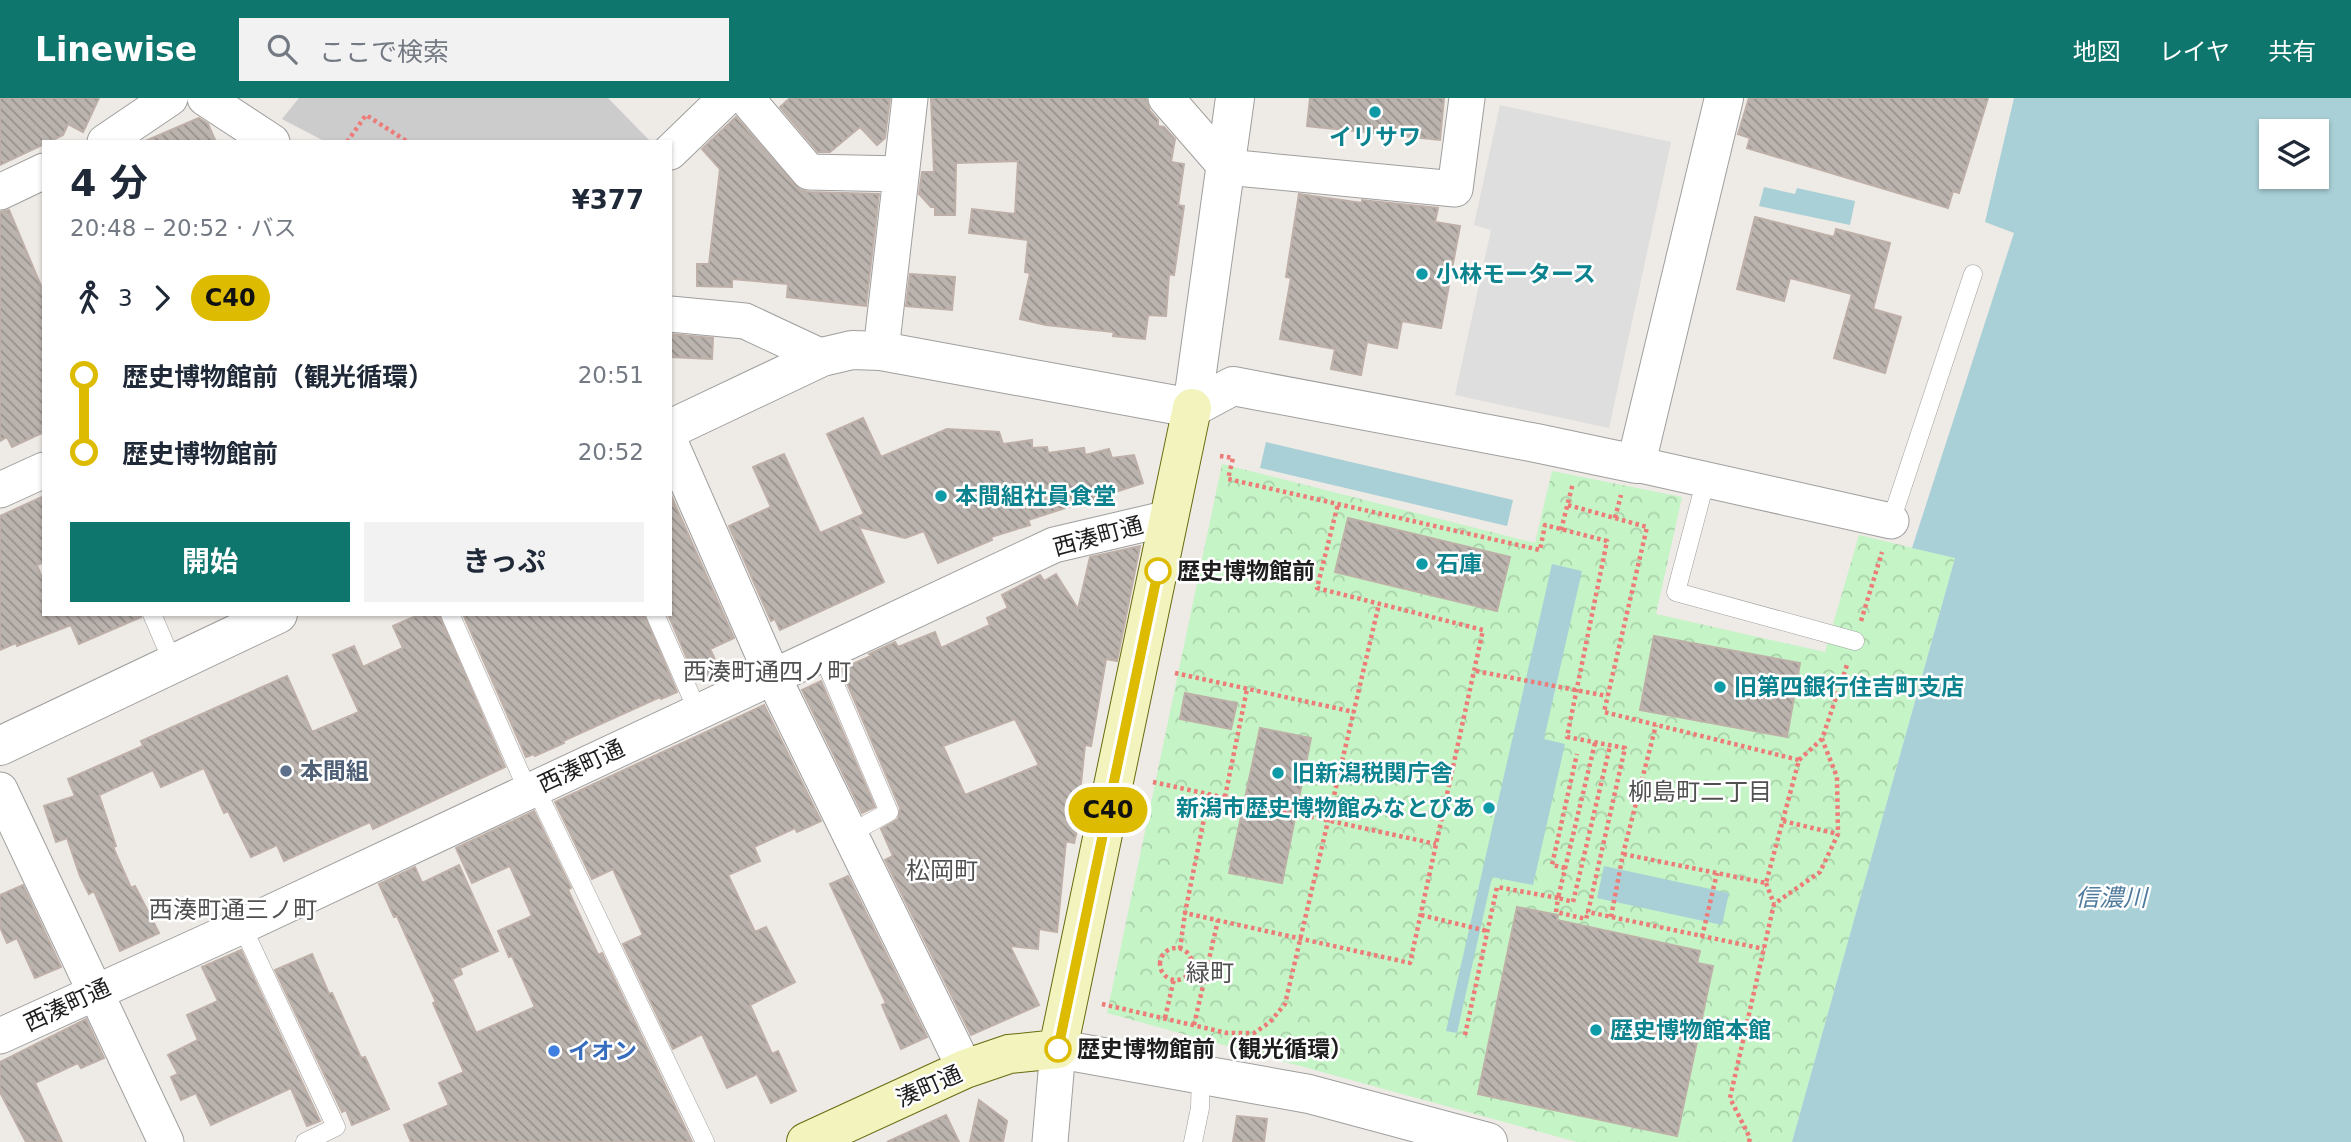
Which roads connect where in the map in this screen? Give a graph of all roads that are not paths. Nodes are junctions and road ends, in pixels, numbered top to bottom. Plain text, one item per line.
1 (170, 98) edge
2 (205, 98) edge
3 (726, 98) edge
4 (746, 98) edge
5 (910, 98) edge
6 (1166, 98) edge
7 (1235, 98) edge
8 (1467, 98) edge
9 (1724, 98) edge
10 (108, 140) edge
11 (269, 140) edge
12 (672, 150) edge
13 (1226, 167) junction
14 (42, 172) edge
15 (901, 174) junction
16 (0, 192) edge
17 (1973, 274) dead end
18 (672, 314) edge
19 (881, 351) junction
20 (822, 357) junction
21 (1192, 408) junction
22 (672, 428) edge
23 (672, 447) edge
24 (42, 471) edge
25 (1634, 480) junction
26 (1706, 480) junction
27 (1, 486) edge
28 (1169, 518) junction
29 (1891, 521) joint
30 (153, 616) edge
31 (274, 616) edge
32 (451, 616) edge
33 (655, 616) edge
34 (1856, 641) road end
35 (822, 654) junction
36 (173, 663) junction
37 (773, 677) junction
38 (698, 712) junction
39 (0, 746) edge
40 (531, 789) junction
41 (0, 790) edge
42 (849, 834) junction
43 (242, 926) junction
44 (95, 992) junction
45 (0, 1036) edge
46 (1058, 1049) junction
47 (965, 1069) junction
48 (1201, 1073) junction
49 (166, 1142) edge
50 (305, 1142) edge
51 (705, 1142) edge
52 (806, 1142) edge
53 (1050, 1142) edge
54 (1193, 1142) edge
55 (1488, 1142) edge

1 - 10 street
2 - 11 street
3 - 12 street
4 - 15 street
5 - 15 street
6 - 13 street
7 - 13 street
8 - 13 street
9 - 25 street
13 - 21 street
14 - 16 street
15 - 19 street
17 - 29 lane
18 - 20 street
19 - 20 street
19 - 21 street
20 - 22 street
21 - 25 street
21 - 28 main road
23 - 37 street
24 - 27 street
25 - 26 street
26 - 29 street
26 - 34 lane
28 - 35 street, 西湊町通
28 - 46 main road
30 - 36 lane
31 - 36 street
32 - 40 lane
33 - 38 lane
35 - 37 street, 西湊町通
35 - 42 lane
36 - 39 street
37 - 38 street, 西湊町通
37 - 42 street
38 - 40 street, 西湊町通
40 - 43 street, 西湊町通
40 - 51 lane
41 - 44 street
42 - 47 street
43 - 44 street, 西湊町通
43 - 50 lane
44 - 45 street, 西湊町通
44 - 49 street
46 - 47 main road, 湊町通
46 - 48 street
46 - 53 street
47 - 52 main road, 湊町通
48 - 54 lane
48 - 55 street

